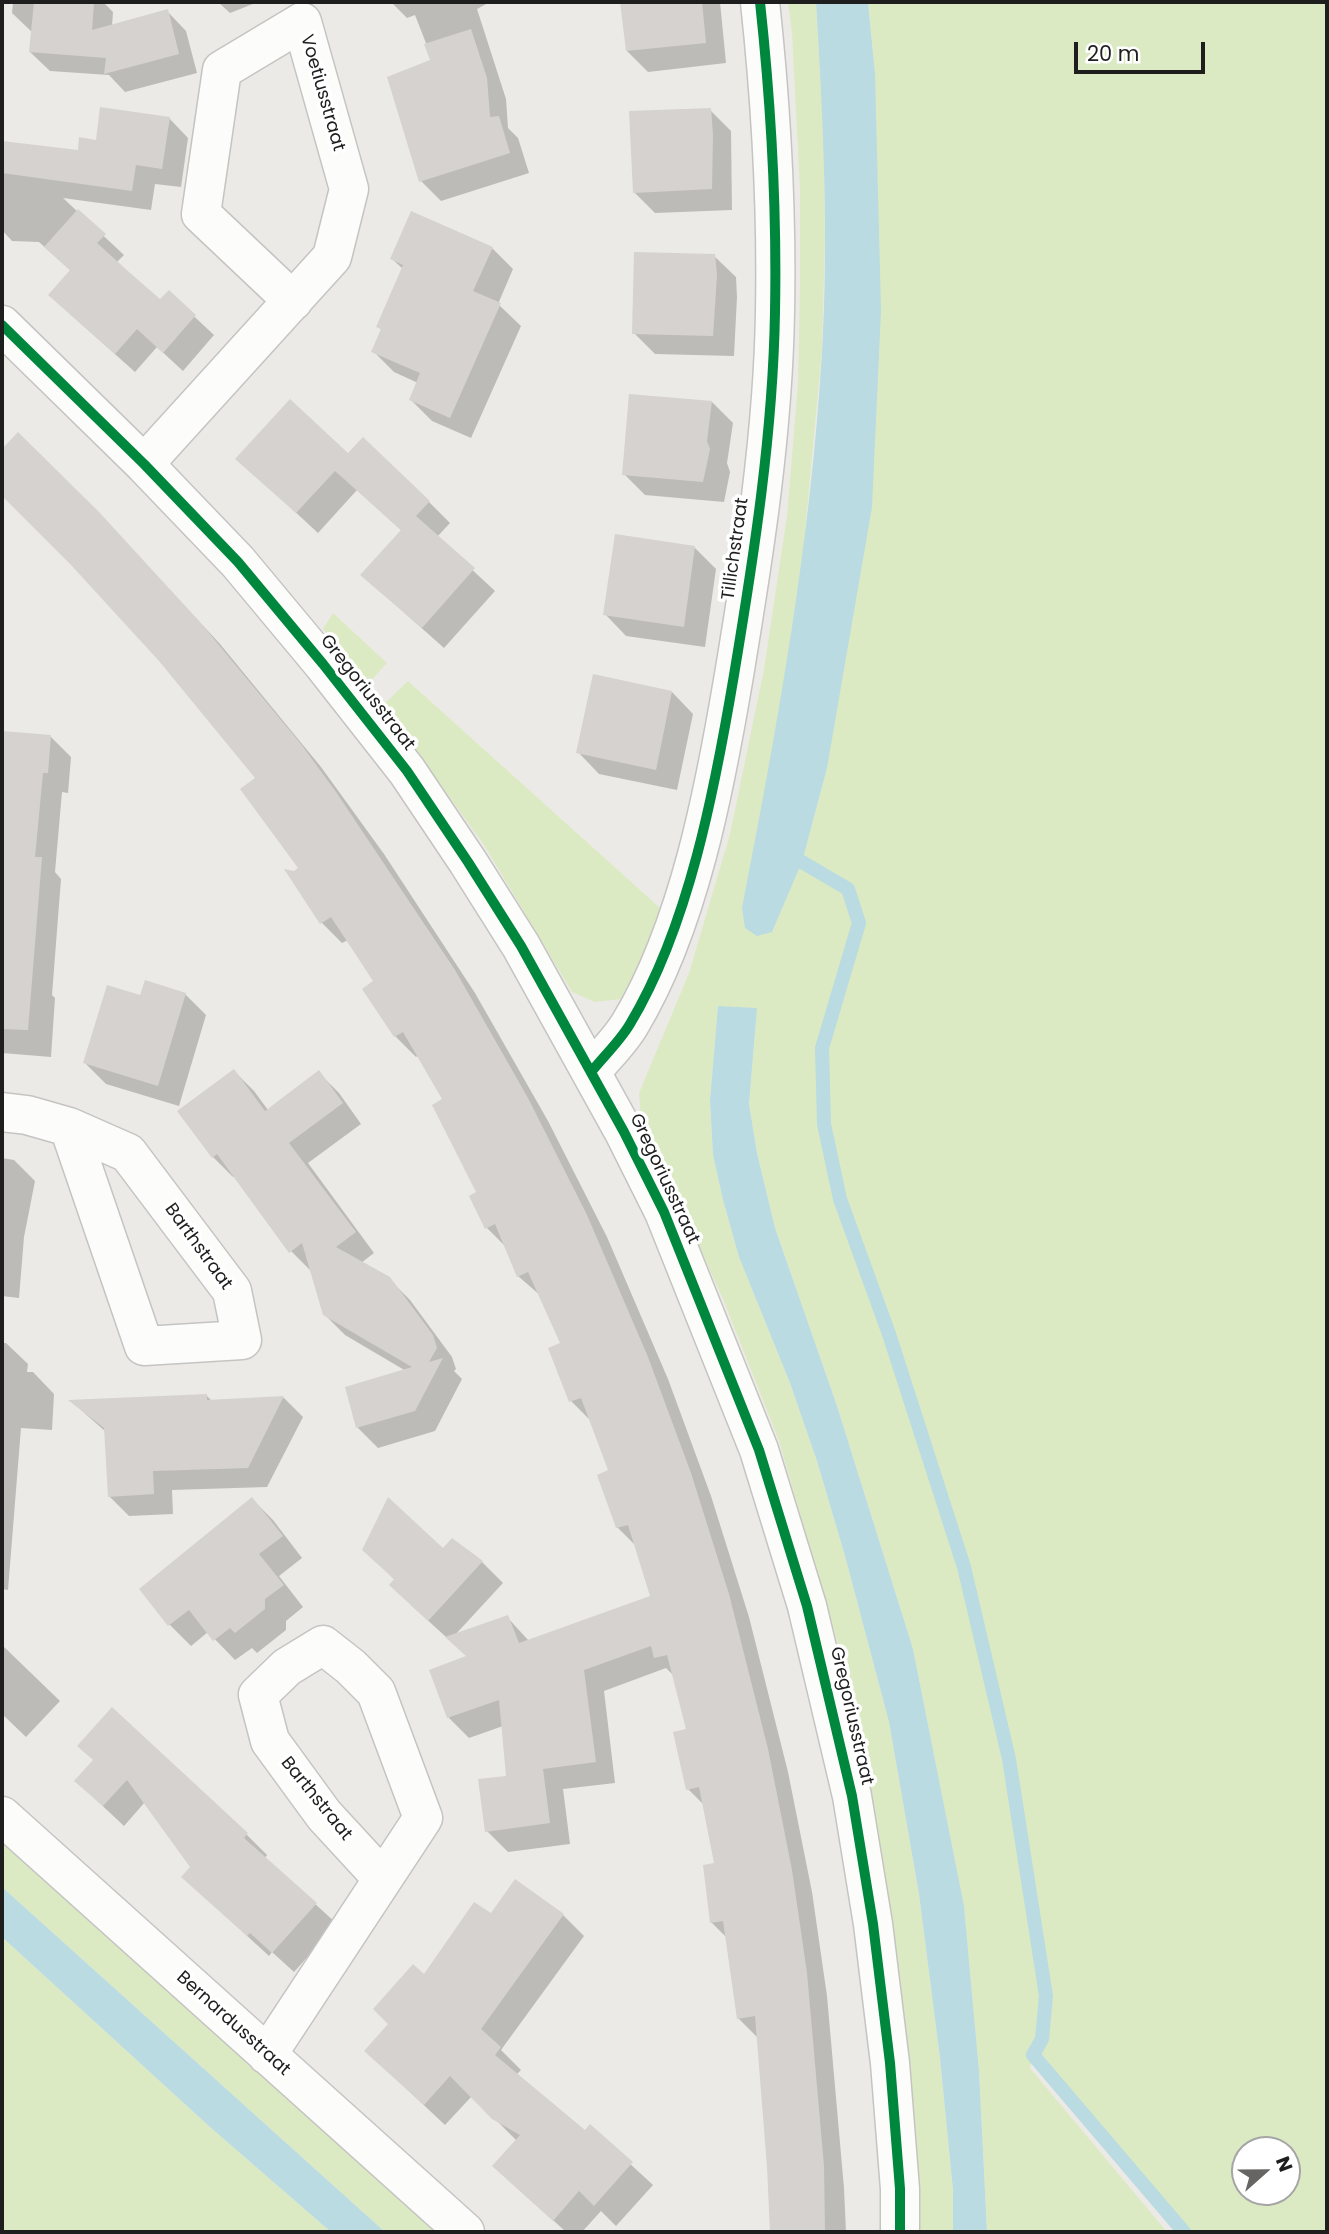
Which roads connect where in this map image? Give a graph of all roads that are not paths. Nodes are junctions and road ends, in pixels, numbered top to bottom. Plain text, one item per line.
1 (760, 2) edge
2 (293, 301) junction
3 (2, 325) edge
4 (144, 464) junction
5 (592, 1071) junction
6 (2, 1112) edge
7 (69, 1127) junction
8 (2, 1816) edge
9 (383, 1879) junction
10 (267, 2054) junction
11 (465, 2232) edge
12 (900, 2232) edge

1 - 5 street, Tillichstraat
2 - 2 street, Voetiusstraat
2 - 4 street, Voetiusstraat
3 - 4 street, Gregoriusstraat
4 - 5 street, Gregoriusstraat
5 - 12 street, Gregoriusstraat
6 - 7 street, Barthstraat
7 - 7 street, Barthstraat
8 - 10 street, Bernardusstraat
9 - 9 street, Barthstraat
9 - 10 street, Barthstraat
10 - 11 street, Bernardusstraat

